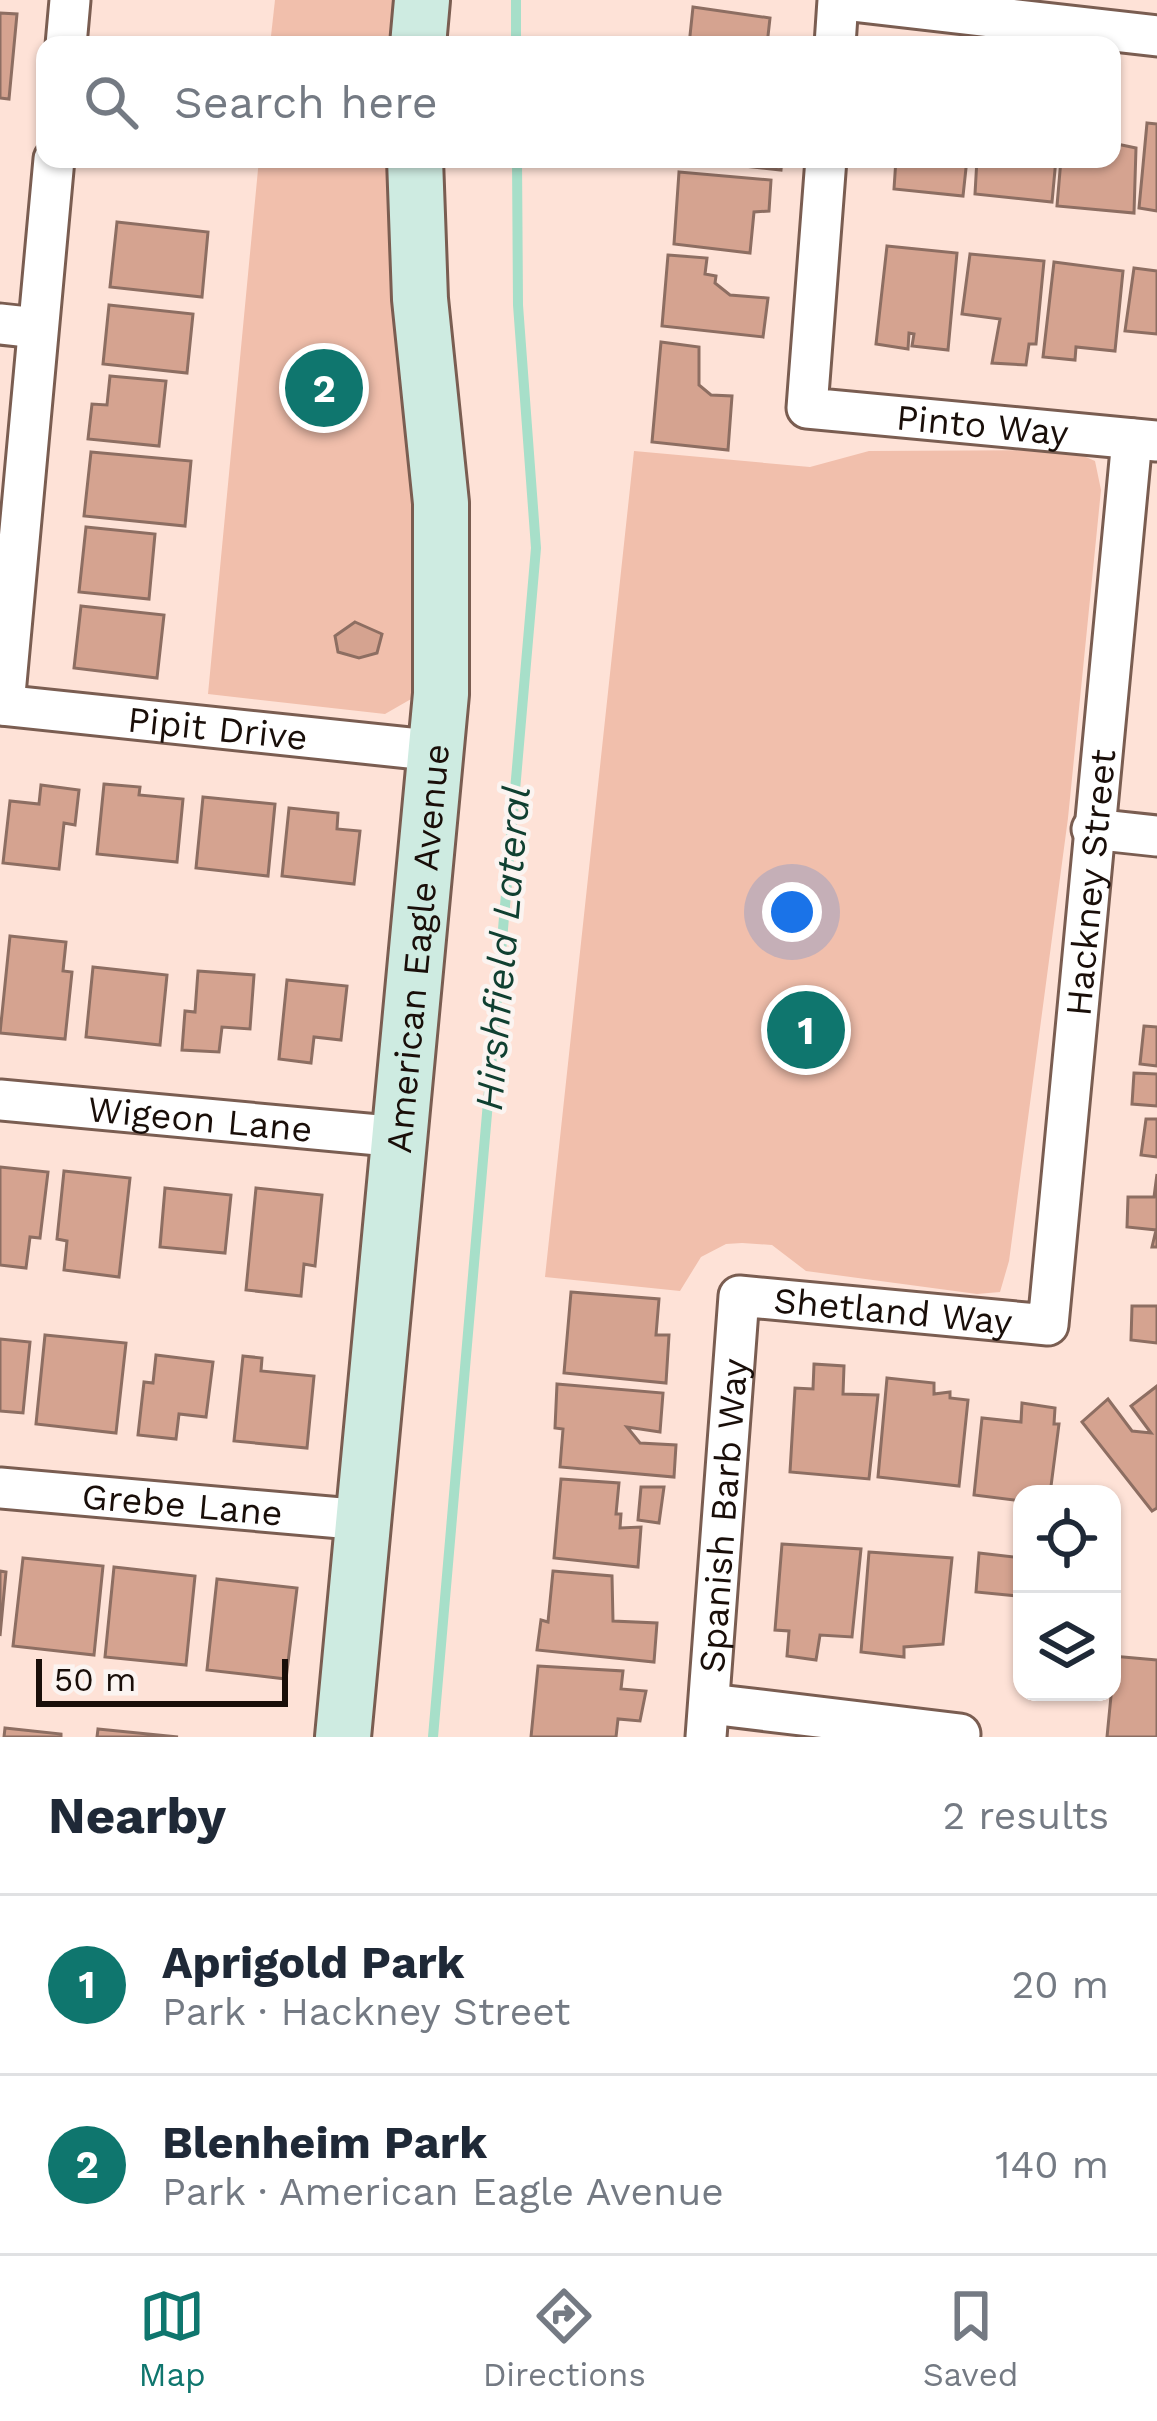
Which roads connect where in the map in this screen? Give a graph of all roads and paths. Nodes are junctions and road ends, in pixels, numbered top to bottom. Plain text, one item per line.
1 (70, 0) edge
2 (422, 0) edge
3 (840, 0) edge
4 (67, 36) edge
5 (419, 36) edge
6 (836, 36) edge
7 (1157, 36) edge
8 (52, 168) edge
9 (415, 168) edge
10 (825, 168) edge
11 (18, 326) edge
12 (1144, 440) edge
13 (2, 705) edge
14 (438, 751) junction
15 (1092, 829) junction
16 (1157, 836) edge
17 (0, 1100) edge
18 (400, 1137) junction
19 (739, 1296) joint
20 (1048, 1325) joint
21 (0, 1488) edge
22 (364, 1520) junction
23 (708, 1720) edge
24 (961, 1734) dead end
25 (343, 1737) edge

1 - 4 street
2 - 5 street
3 - 6 street
3 - 7 street
8 - 11 street
9 - 14 street, American Eagle Avenue
10 - 12 street, Pinto Way
11 - 13 street
12 - 15 street, Hackney Street
13 - 14 street, Pipit Drive
14 - 18 street, American Eagle Avenue
15 - 16 street
15 - 20 street, Hackney Street
17 - 18 street, Wigeon Lane
18 - 22 street, American Eagle Avenue
19 - 20 street, Shetland Way
19 - 23 street, Spanish Barb Way
21 - 22 street, Grebe Lane
22 - 25 street, American Eagle Avenue
23 - 24 street

